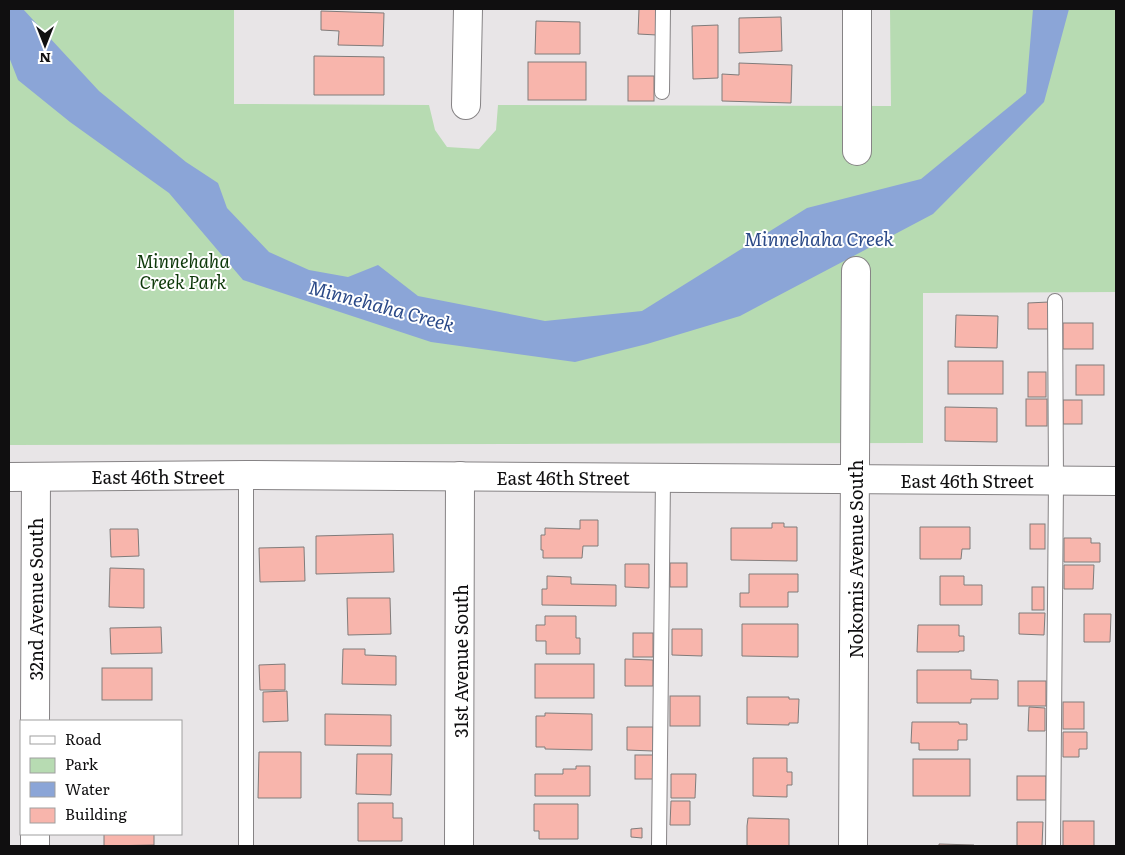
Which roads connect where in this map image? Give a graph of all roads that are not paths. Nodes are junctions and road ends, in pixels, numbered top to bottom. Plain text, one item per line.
1 (468, 9) edge
2 (663, 9) edge
3 (857, 9) edge
4 (662, 92) dead end
5 (466, 105) dead end
6 (857, 151) dead end
7 (856, 271) dead end
8 (1055, 301) dead end
9 (246, 475) junction
10 (36, 476) junction
11 (460, 476) junction
12 (9, 477) edge
13 (663, 478) junction
14 (855, 479) junction
15 (1056, 481) junction
16 (1116, 481) edge
17 (35, 720) edge
18 (246, 846) edge
19 (459, 846) edge
20 (659, 846) edge
21 (853, 846) edge
22 (1053, 846) edge

1 - 5 street
2 - 4 lane
3 - 6 street
7 - 14 street, Nokomis Avenue South
8 - 15 lane
9 - 10 street, East 46th Street
9 - 11 street, East 46th Street
9 - 18 lane
10 - 12 street, East 46th Street
10 - 17 street, 32nd Avenue South
11 - 13 street, East 46th Street
11 - 19 street, 31st Avenue South
13 - 14 street, East 46th Street
13 - 20 lane
14 - 15 street, East 46th Street
14 - 21 street, Nokomis Avenue South
15 - 16 street, East 46th Street
15 - 22 lane

